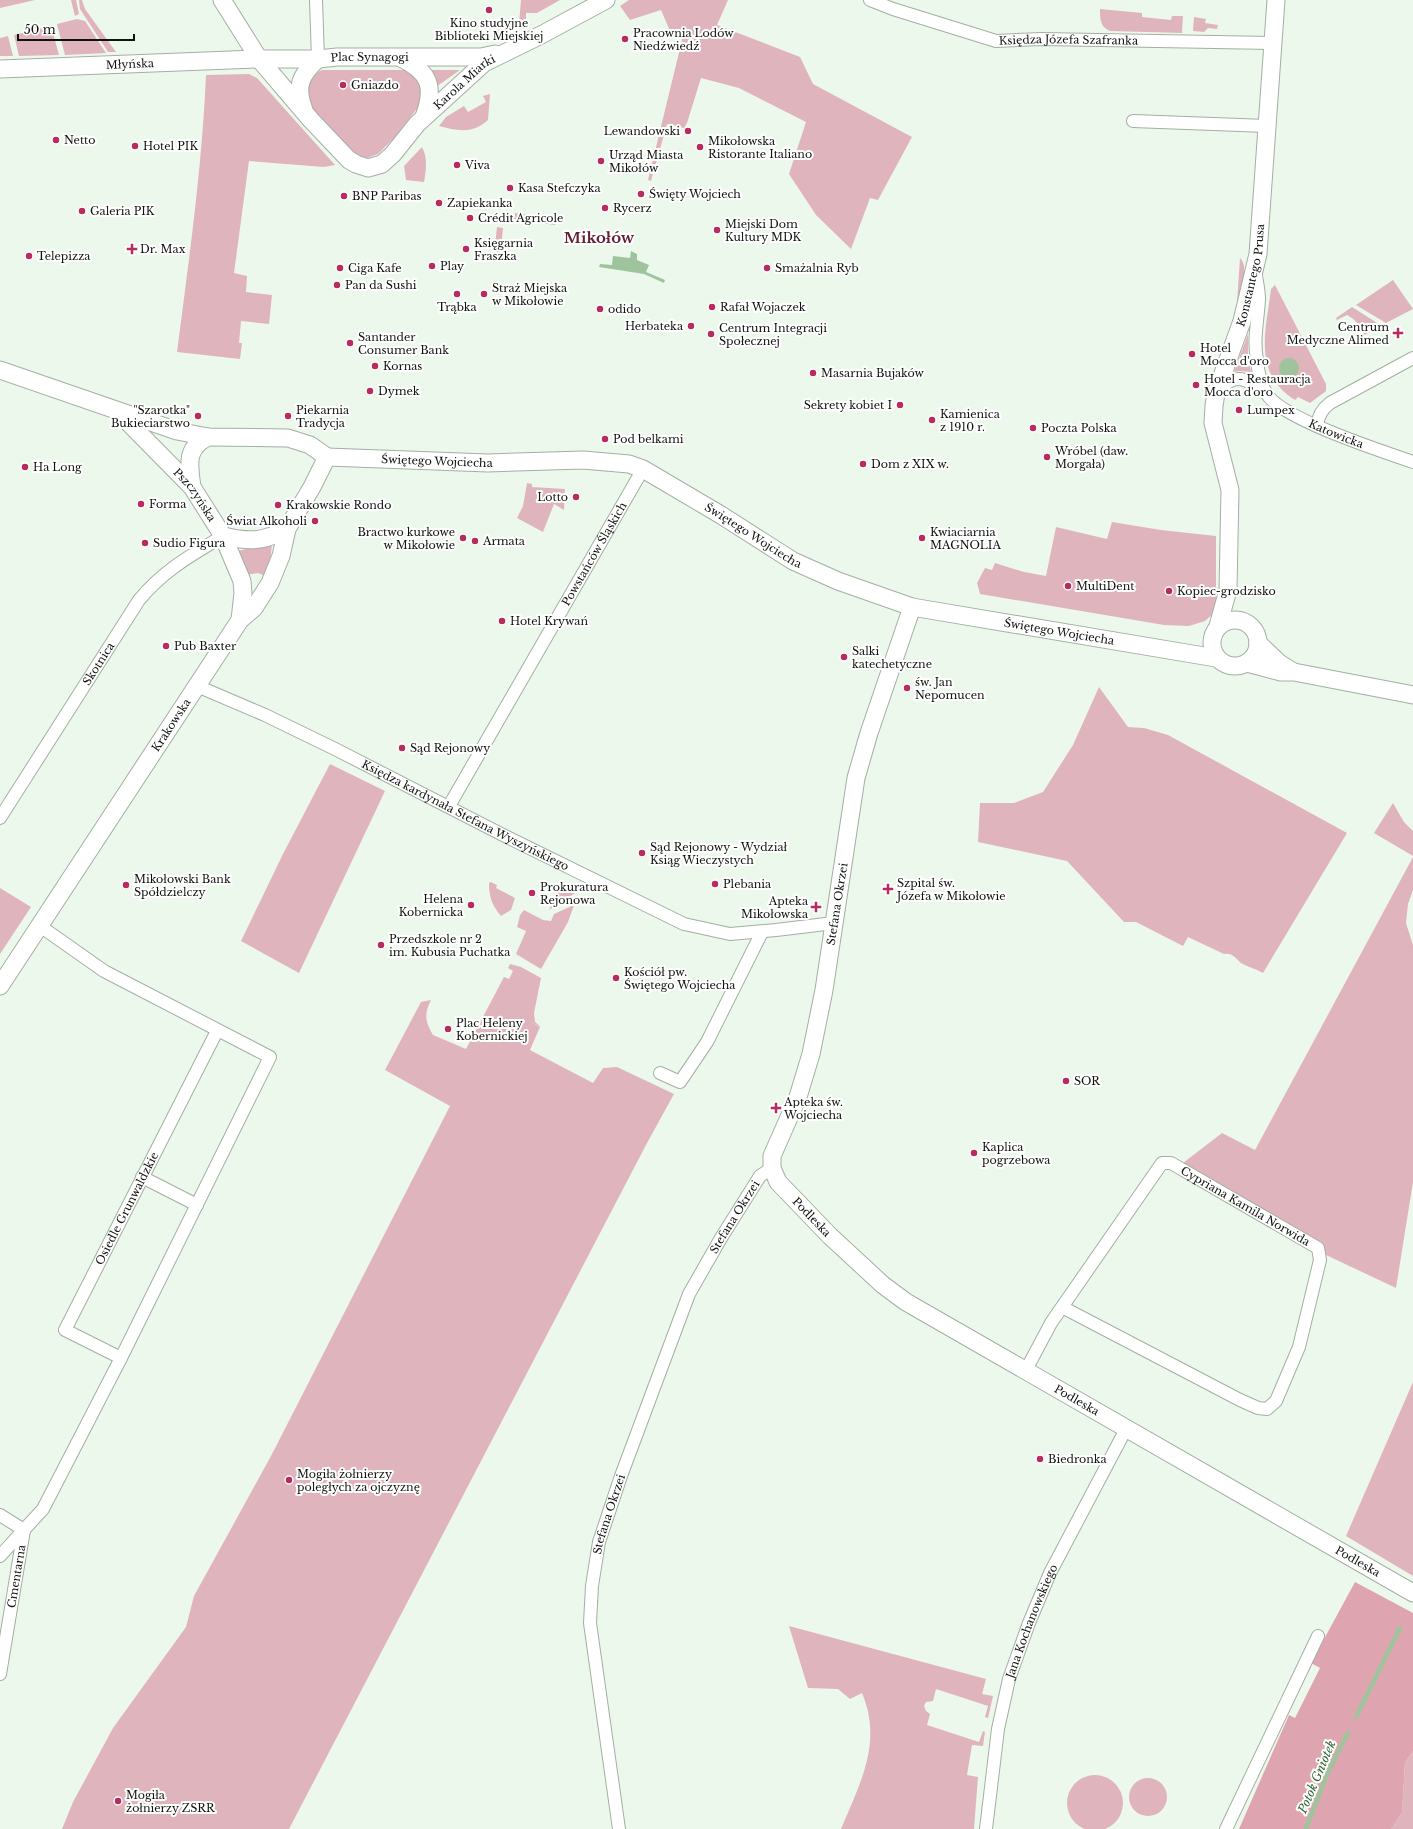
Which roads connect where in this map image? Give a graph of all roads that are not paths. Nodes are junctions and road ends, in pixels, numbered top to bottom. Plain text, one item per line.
1 (222, 0) edge
2 (316, 0) edge
3 (606, 0) edge
4 (870, 0) edge
5 (1276, 0) edge
6 (1273, 43) junction
7 (507, 51) junction
8 (400, 58) junction
9 (259, 59) junction
10 (318, 59) junction
11 (0, 69) edge
12 (304, 112) junction
13 (424, 117) junction
14 (1133, 121) dead end
15 (1267, 126) junction
16 (1255, 270) junction
17 (1413, 358) edge
18 (0, 370) edge
19 (1266, 392) junction
20 (1216, 393) junction
21 (117, 411) junction
22 (1316, 426) junction
23 (208, 437) junction
24 (327, 457) junction
25 (1413, 462) edge
26 (644, 469) junction
27 (192, 487) junction
28 (287, 529) junction
29 (223, 536) junction
30 (1228, 592) junction
31 (912, 607) junction
32 (240, 620) junction
33 (1238, 620) junction
34 (1216, 629) junction
35 (1258, 643) junction
36 (1179, 651) junction
37 (1216, 658) junction
38 (1247, 664) junction
39 (1294, 672) junction
40 (197, 686) junction
41 (1413, 695) edge
42 (449, 806) junction
43 (0, 818) edge
44 (834, 923) junction
45 (40, 926) junction
46 (762, 932) junction
47 (0, 986) edge
48 (217, 1031) junction
49 (660, 1073) dead end
50 (772, 1168) junction
51 (142, 1177) junction
52 (197, 1205) junction
53 (1062, 1307) junction
54 (121, 1358) junction
55 (1026, 1370) junction
56 (1126, 1429) junction
57 (0, 1515) edge
58 (24, 1530) junction
59 (0, 1556) edge
60 (1413, 1593) edge
61 (1318, 1636) dead end
62 (0, 1674) edge
63 (619, 1829) edge
64 (986, 1829) edge
65 (1226, 1829) edge

1 - 9 street
2 - 10 street
3 - 7 street, Karola Miarki
4 - 6 street, Księdza Józefa Szafranka
5 - 6 street, Konstantego Prusa
6 - 15 street, Konstantego Prusa
7 - 8 street, Karola Miarki
7 - 13 street, Karola Miarki
8 - 10 street, Plac Synagogi
8 - 13 street, Plac Synagogi
9 - 10 street, Plac Synagogi
9 - 11 street, Młyńska
9 - 12 street, Plac Synagogi
10 - 12 street, Plac Synagogi
12 - 13 street, Plac Synagogi
14 - 15 street
15 - 16 street, Konstantego Prusa
16 - 19 street, Katowicka
16 - 20 street, Konstantego Prusa
17 - 22 street
18 - 21 street, Pszczyńska
19 - 20 street, Katowicka
19 - 22 street, Katowicka
20 - 30 street, Konstantego Prusa
21 - 23 street, Pszczyńska
21 - 27 street, Pszczyńska
22 - 25 street, Katowicka
23 - 24 street, Pszczyńska
23 - 27 street
24 - 26 street, Świętego Wojciecha
24 - 28 street, Krakowska
26 - 31 street, Świętego Wojciecha
26 - 42 street, Powstańców Śląskich
27 - 29 street, Pszczyńska
28 - 29 street
28 - 32 street, Krakowska
29 - 32 street, Pszczyńska
29 - 43 street, Skotnica
30 - 33 street, Konstantego Prusa
30 - 34 street, Konstantego Prusa
31 - 36 street, Świętego Wojciecha
31 - 44 street, Stefana Okrzei
32 - 40 street, Krakowska
33 - 34 street
33 - 35 street
34 - 36 street, Świętego Wojciecha
34 - 37 street
35 - 38 street
35 - 39 street
36 - 37 street, Świętego Wojciecha
37 - 38 street
38 - 39 street
39 - 41 street
40 - 42 street, Księdza kardynała Stefana Wyszyńskiego
40 - 45 street, Krakowska
42 - 46 street, Księdza kardynała Stefana Wyszyńskiego
44 - 46 street, Księdza kardynała Stefana Wyszyńskiego
44 - 50 street, Stefana Okrzei
45 - 47 street, Krakowska
45 - 48 street
46 - 49 street
48 - 51 street, Osiedle Grunwaldzkie
48 - 52 street
50 - 55 street, Podleska
50 - 63 street, Stefana Okrzei
51 - 52 street
51 - 54 street, Osiedle Grunwaldzkie
52 - 54 street
53 - 53 street, Cypriana Kamila Norwida
53 - 55 street, Cypriana Kamila Norwida
54 - 58 street
55 - 56 street, Podleska
56 - 60 street, Podleska
56 - 64 street, Jana Kochanowskiego
57 - 58 street, Cmentarna
58 - 59 street
58 - 62 street, Cmentarna
61 - 65 street

